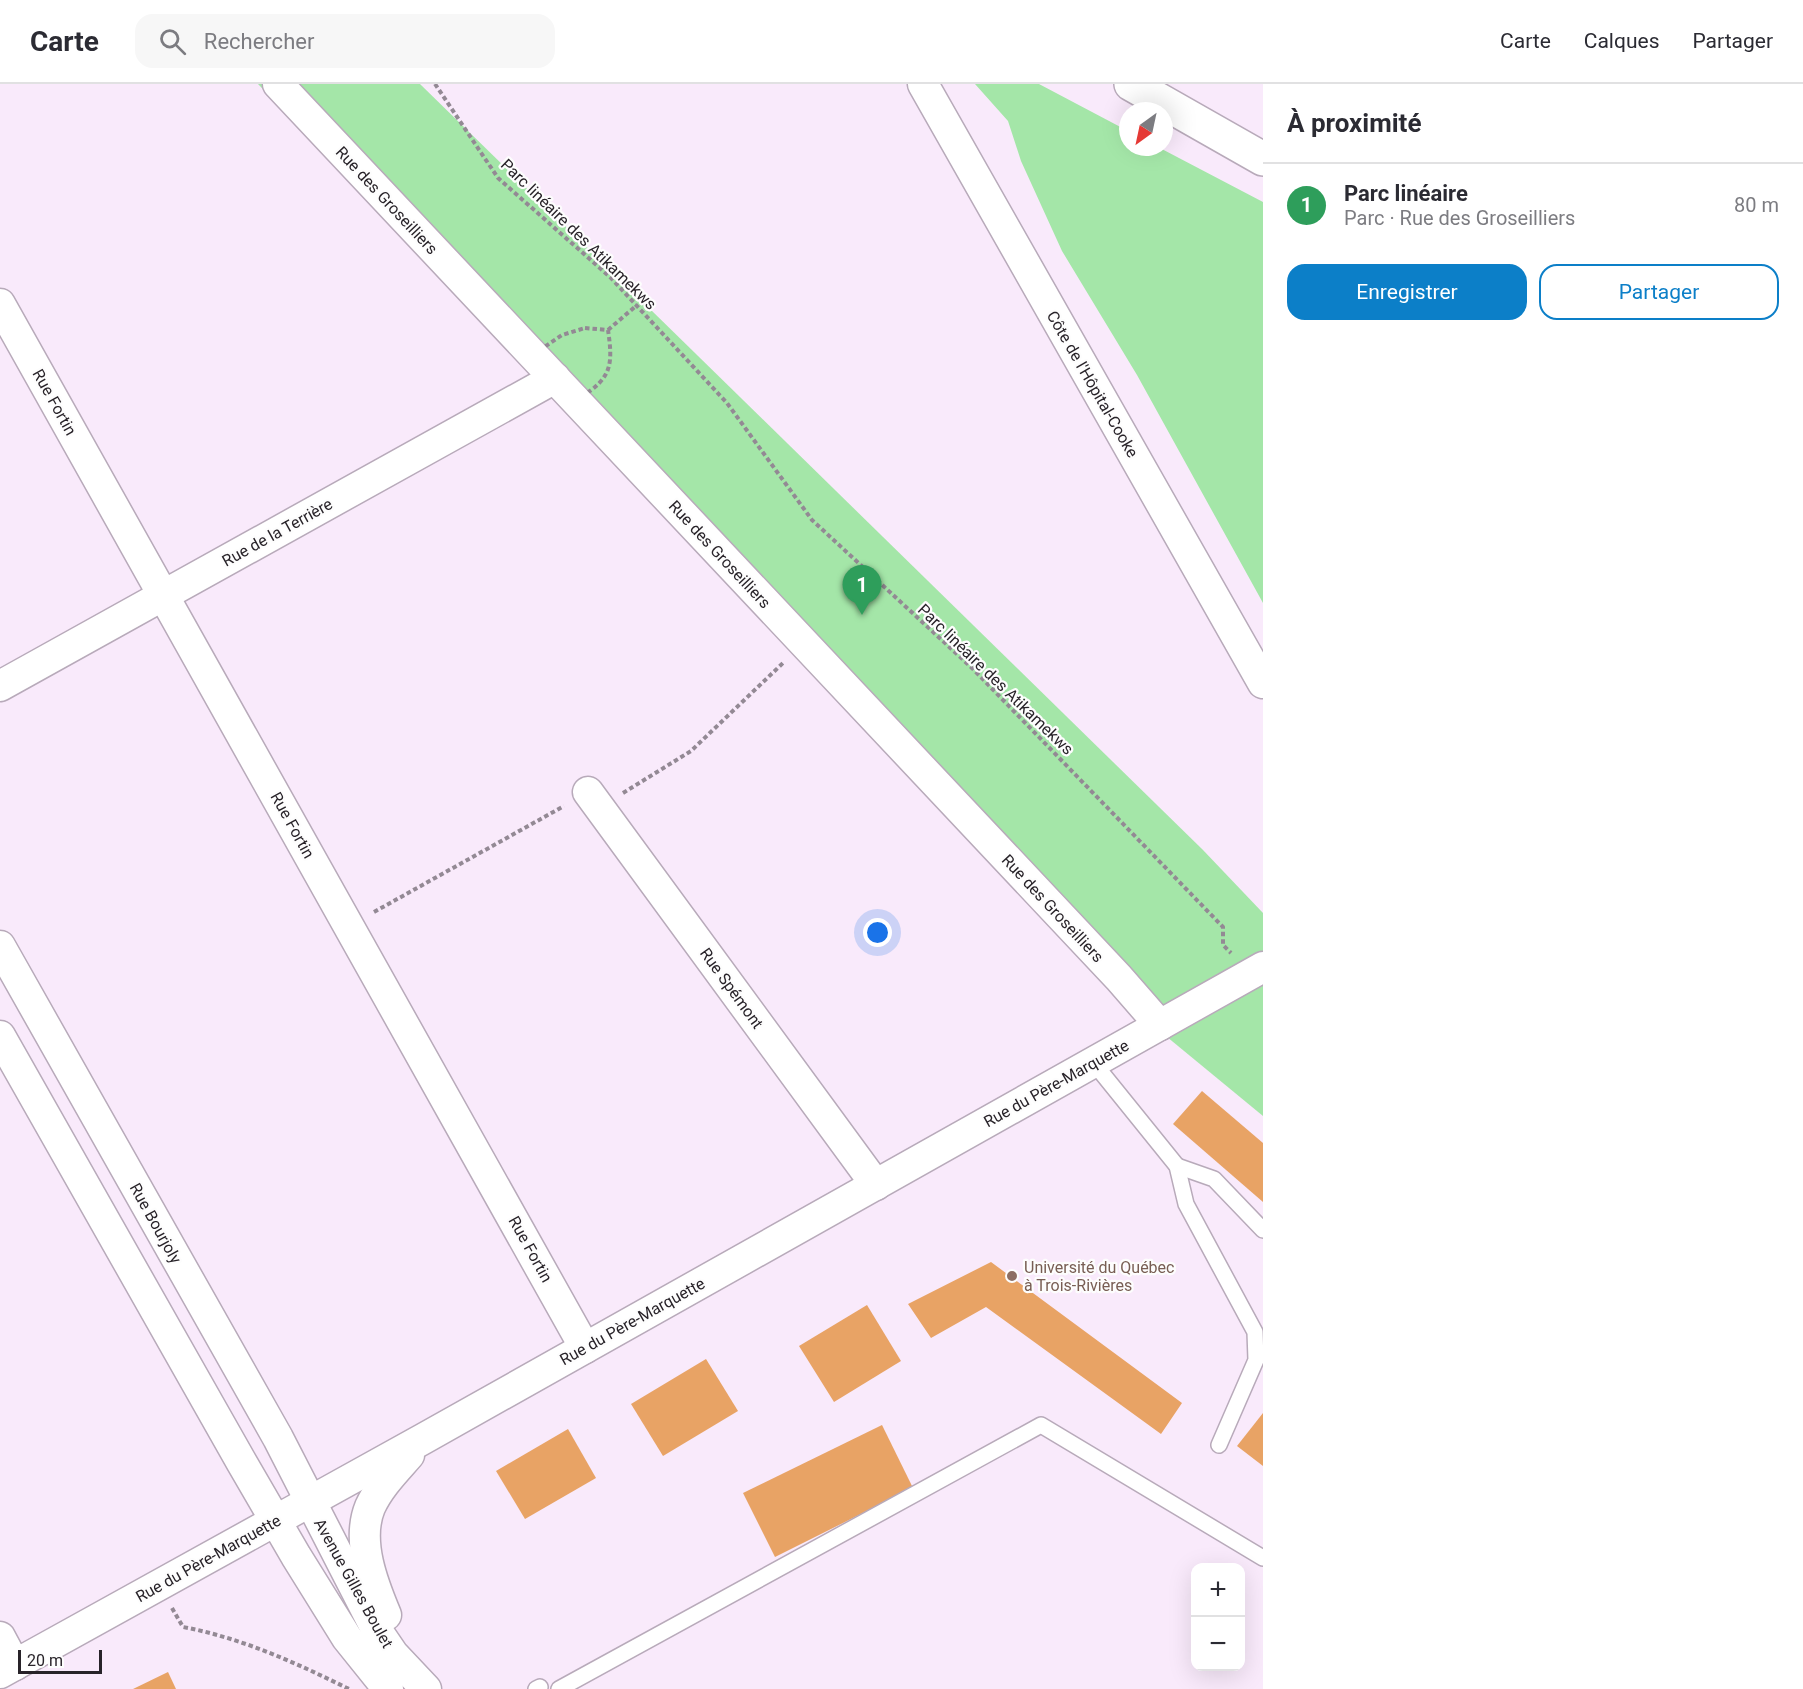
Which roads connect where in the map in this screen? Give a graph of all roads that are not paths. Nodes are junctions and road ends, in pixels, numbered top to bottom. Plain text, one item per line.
1 (278, 84) edge
2 (923, 84) edge
3 (1131, 84) edge
4 (1263, 159) edge
5 (0, 304) edge
6 (555, 378) junction
7 (164, 595) junction
8 (1263, 683) edge
9 (0, 686) edge
10 (588, 792) dead end
11 (0, 946) edge
12 (1263, 967) edge
13 (1160, 1025) junction
14 (0, 1035) edge
15 (1093, 1062) junction
16 (1177, 1166) junction
17 (876, 1185) junction
18 (1263, 1230) edge
19 (585, 1348) junction
20 (423, 1439) junction
21 (1219, 1445) dead end
22 (310, 1502) junction
23 (276, 1520) junction
24 (1263, 1557) edge
25 (0, 1637) edge
26 (8, 1669) edge
27 (396, 1678) edge
28 (426, 1689) edge
29 (559, 1689) edge

1 - 6 street, Rue des Groseilliers
2 - 8 street, Côte de l'Hôpital-Cooke
3 - 4 street
5 - 7 street, Rue Fortin
6 - 7 street, Rue de la Terrière
6 - 13 street, Rue des Groseilliers
7 - 9 street, Rue de la Terrière
7 - 19 street, Rue Fortin
10 - 17 street, Rue Spémont
11 - 22 street, Rue Bourjoly
12 - 13 street, Rue du Père-Marquette
13 - 15 street, Rue du Père-Marquette
14 - 23 street
15 - 16 lane
15 - 17 street, Rue du Père-Marquette
16 - 18 lane
16 - 21 lane
17 - 19 street, Rue du Père-Marquette
19 - 20 street, Rue du Père-Marquette
20 - 22 street, Rue du Père-Marquette
20 - 27 street
22 - 23 street, Rue du Père-Marquette
22 - 27 street, Avenue Gilles Boulet
23 - 26 street, Rue du Père-Marquette
23 - 27 street, Avenue Gilles Boulet
24 - 29 lane
25 - 26 street
27 - 28 street, Avenue Gilles Boulet

